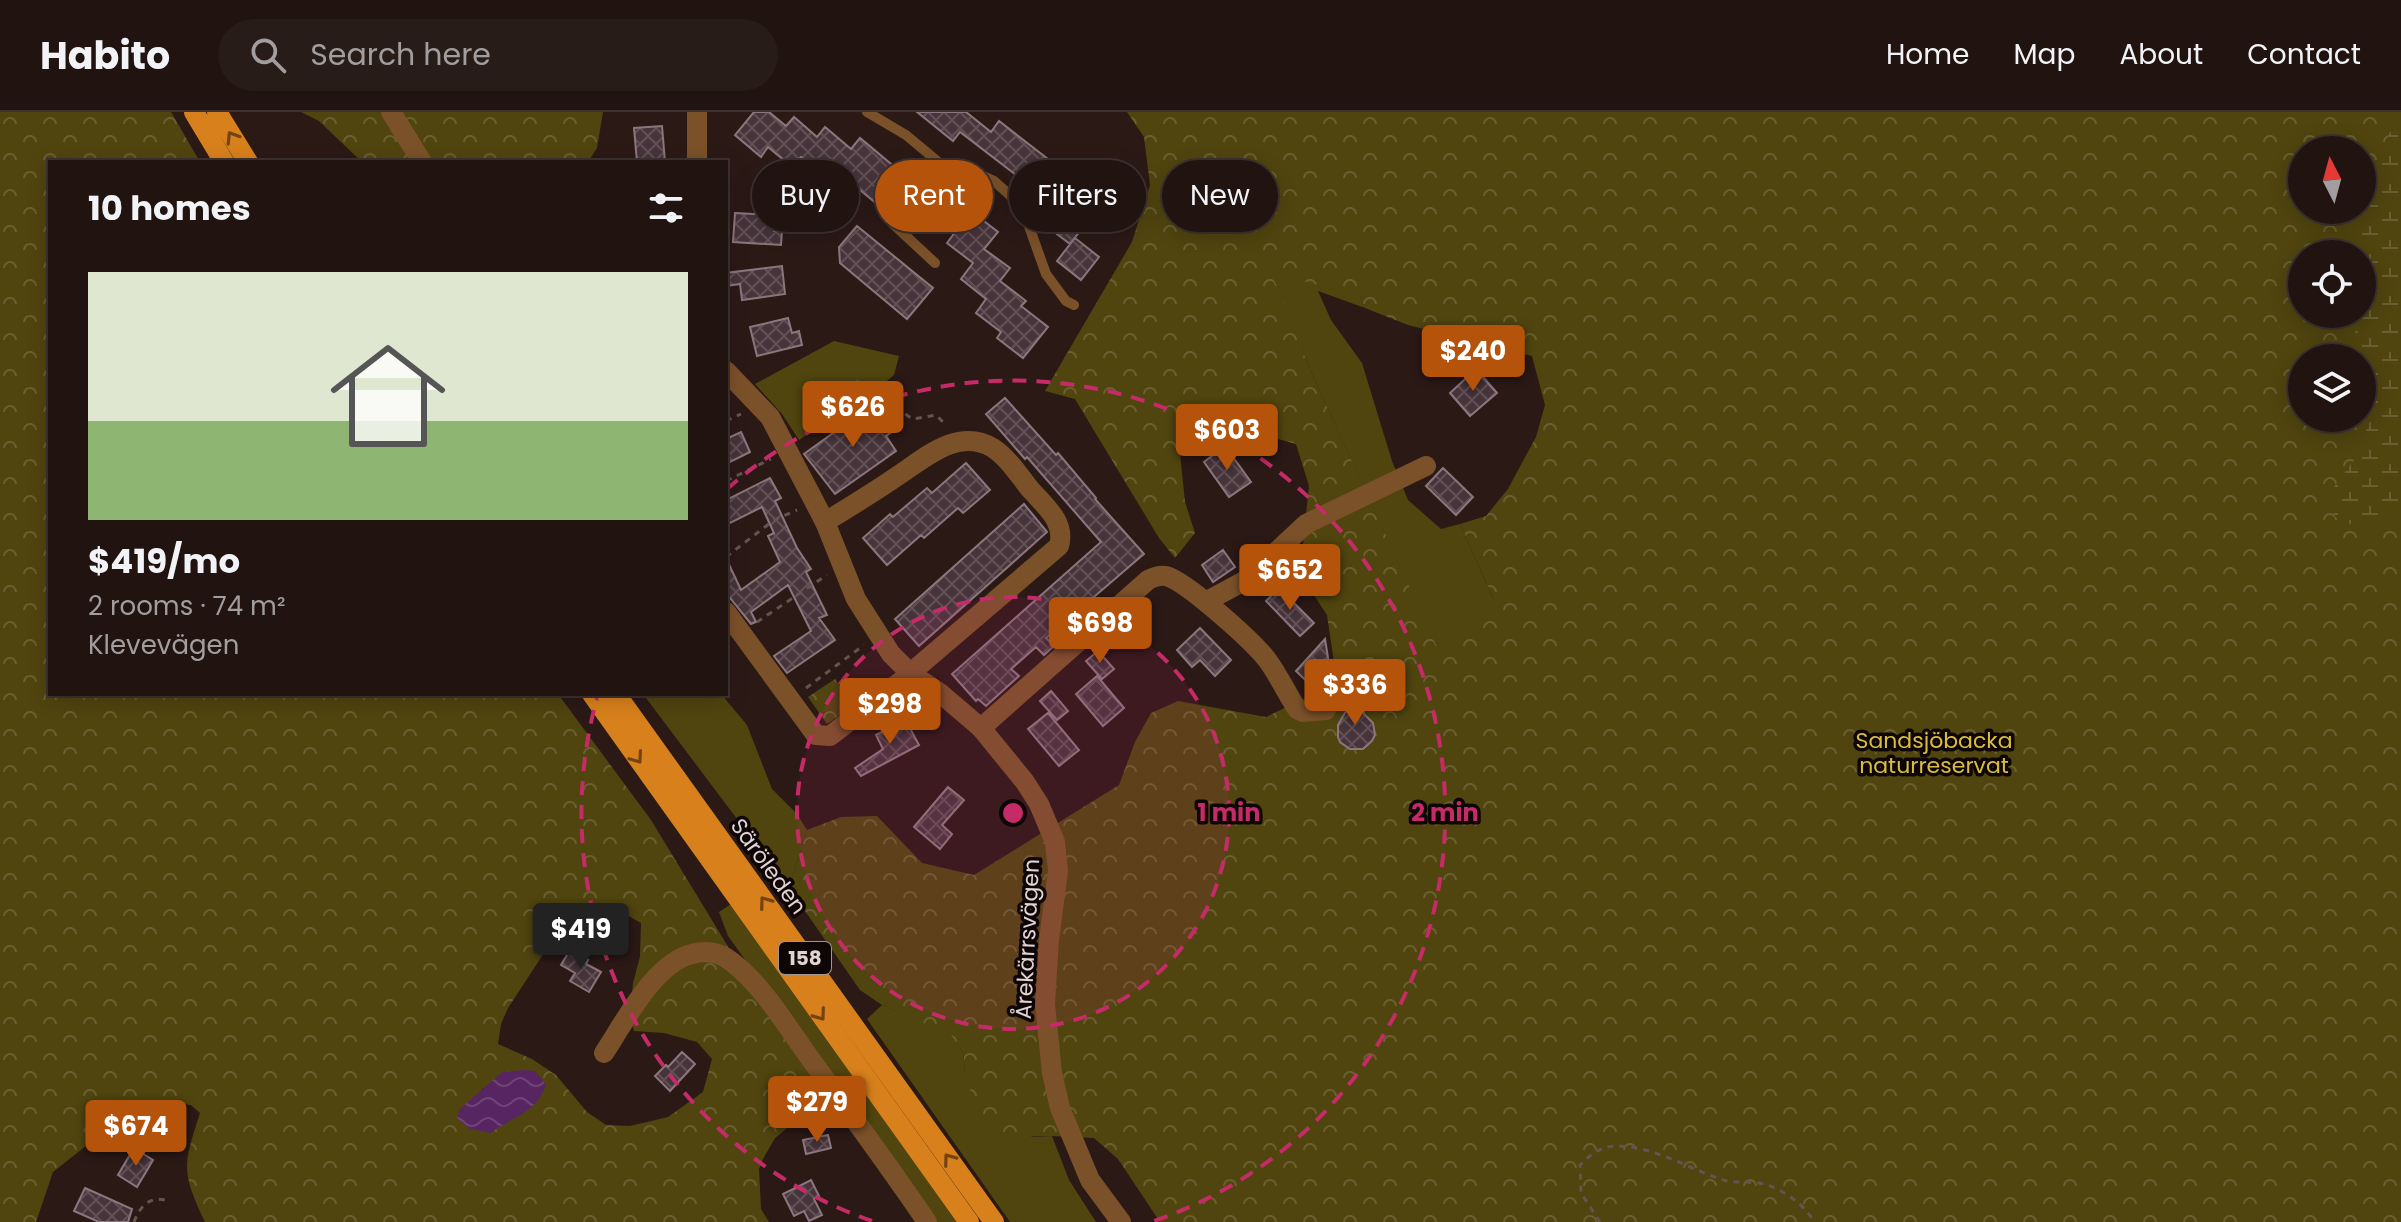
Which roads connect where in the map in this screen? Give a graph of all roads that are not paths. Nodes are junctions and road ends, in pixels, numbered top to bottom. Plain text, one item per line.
1 (194, 112) edge
2 (217, 112) edge
3 (391, 112) edge
4 (697, 112) edge
5 (867, 112) edge
6 (223, 160) edge
7 (247, 160) edge
8 (421, 160) edge
9 (697, 160) edge
10 (936, 160) edge
11 (993, 181) edge
12 (902, 232) edge
13 (935, 263) dead end
14 (1074, 305) dead end
15 (728, 378) edge
16 (1426, 466) dead end
17 (825, 522) junction
18 (1207, 601) junction
19 (728, 615) edge
20 (910, 673) junction
21 (593, 696) edge
22 (617, 696) edge
23 (1326, 710) dead end
24 (981, 728) junction
25 (604, 1053) dead end
26 (927, 1222) edge
27 (969, 1222) edge
28 (994, 1222) edge
29 (1121, 1222) edge

1 - 6 main road
7 -> 2 main road
3 - 8 street
4 - 9 street
5 - 10 lane
11 - 14 lane
12 - 13 lane
15 - 17 street, Årekärrsvägen
16 - 18 street
17 - 20 street, Årekärrsvägen
17 - 20 street
18 - 23 street
18 - 24 street
19 - 20 street
20 - 24 street, Årekärrsvägen
21 -> 27 main road, Säröleden / 158
28 -> 22 main road, Säröleden / 158
24 - 29 street, Årekärrsvägen
25 - 26 street

